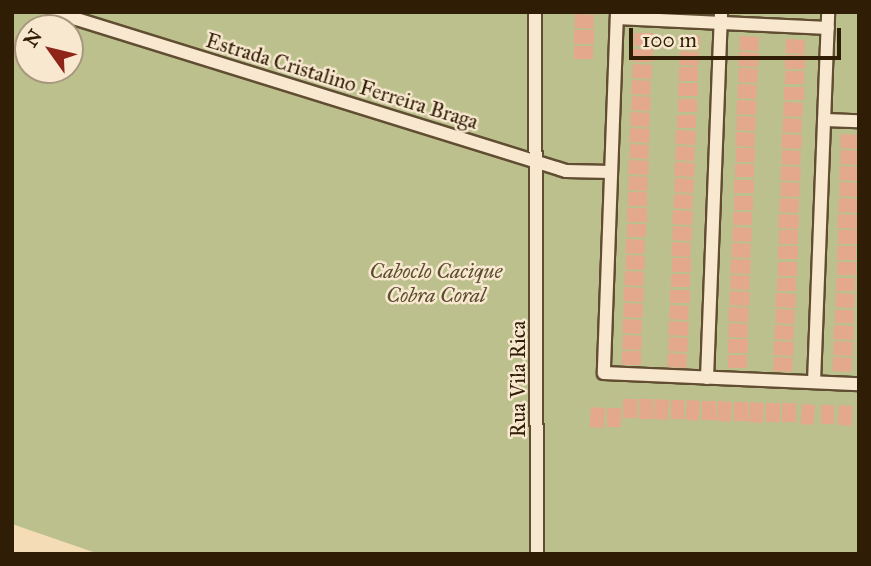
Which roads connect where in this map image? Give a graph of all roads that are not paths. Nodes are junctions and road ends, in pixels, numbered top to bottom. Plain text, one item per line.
1 (54, 12) edge
2 (535, 12) edge
3 (828, 12) edge
4 (617, 15) edge
5 (721, 18) edge
6 (828, 28) junction
7 (824, 120) junction
8 (859, 121) edge
9 (538, 162) junction
10 (611, 172) junction
11 (707, 377) junction
12 (814, 382) junction
13 (859, 384) edge
14 (537, 554) edge

1 - 9 street, Estrada Cristalino Ferreira Braga
2 - 9 street, Rua Vila Rica
3 - 6 street
4 - 5 street
4 - 10 street
5 - 6 street
5 - 11 street
6 - 7 street
7 - 8 street
7 - 12 street
9 - 10 street, Estrada Cristalino Ferreira Braga
9 - 14 street, Rua Vila Rica
10 - 11 street
11 - 12 street
12 - 13 street

